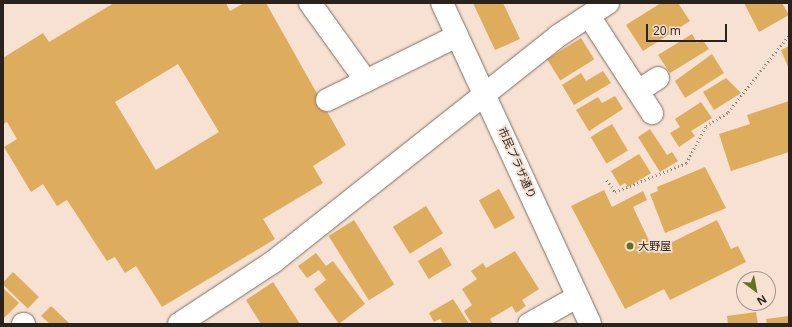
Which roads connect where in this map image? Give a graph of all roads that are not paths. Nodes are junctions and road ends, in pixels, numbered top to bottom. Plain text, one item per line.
1 (310, 3) edge
2 (442, 3) edge
3 (608, 3) edge
4 (589, 16) junction
5 (457, 36) junction
6 (658, 78) dead end
7 (366, 81) junction
8 (638, 91) junction
9 (484, 94) junction
10 (327, 100) dead end
11 (652, 113) dead end
12 (577, 297) junction
13 (179, 324) edge
14 (529, 324) edge
15 (590, 324) edge

1 - 7 street
2 - 5 street, 市民プラザ通り
3 - 4 street
4 - 8 street
4 - 9 street
5 - 7 street
5 - 9 street, 市民プラザ通り
6 - 8 street
7 - 10 street
8 - 11 street
9 - 12 street, 市民プラザ通り
9 - 13 street
12 - 14 street
12 - 15 street, 市民プラザ通り

